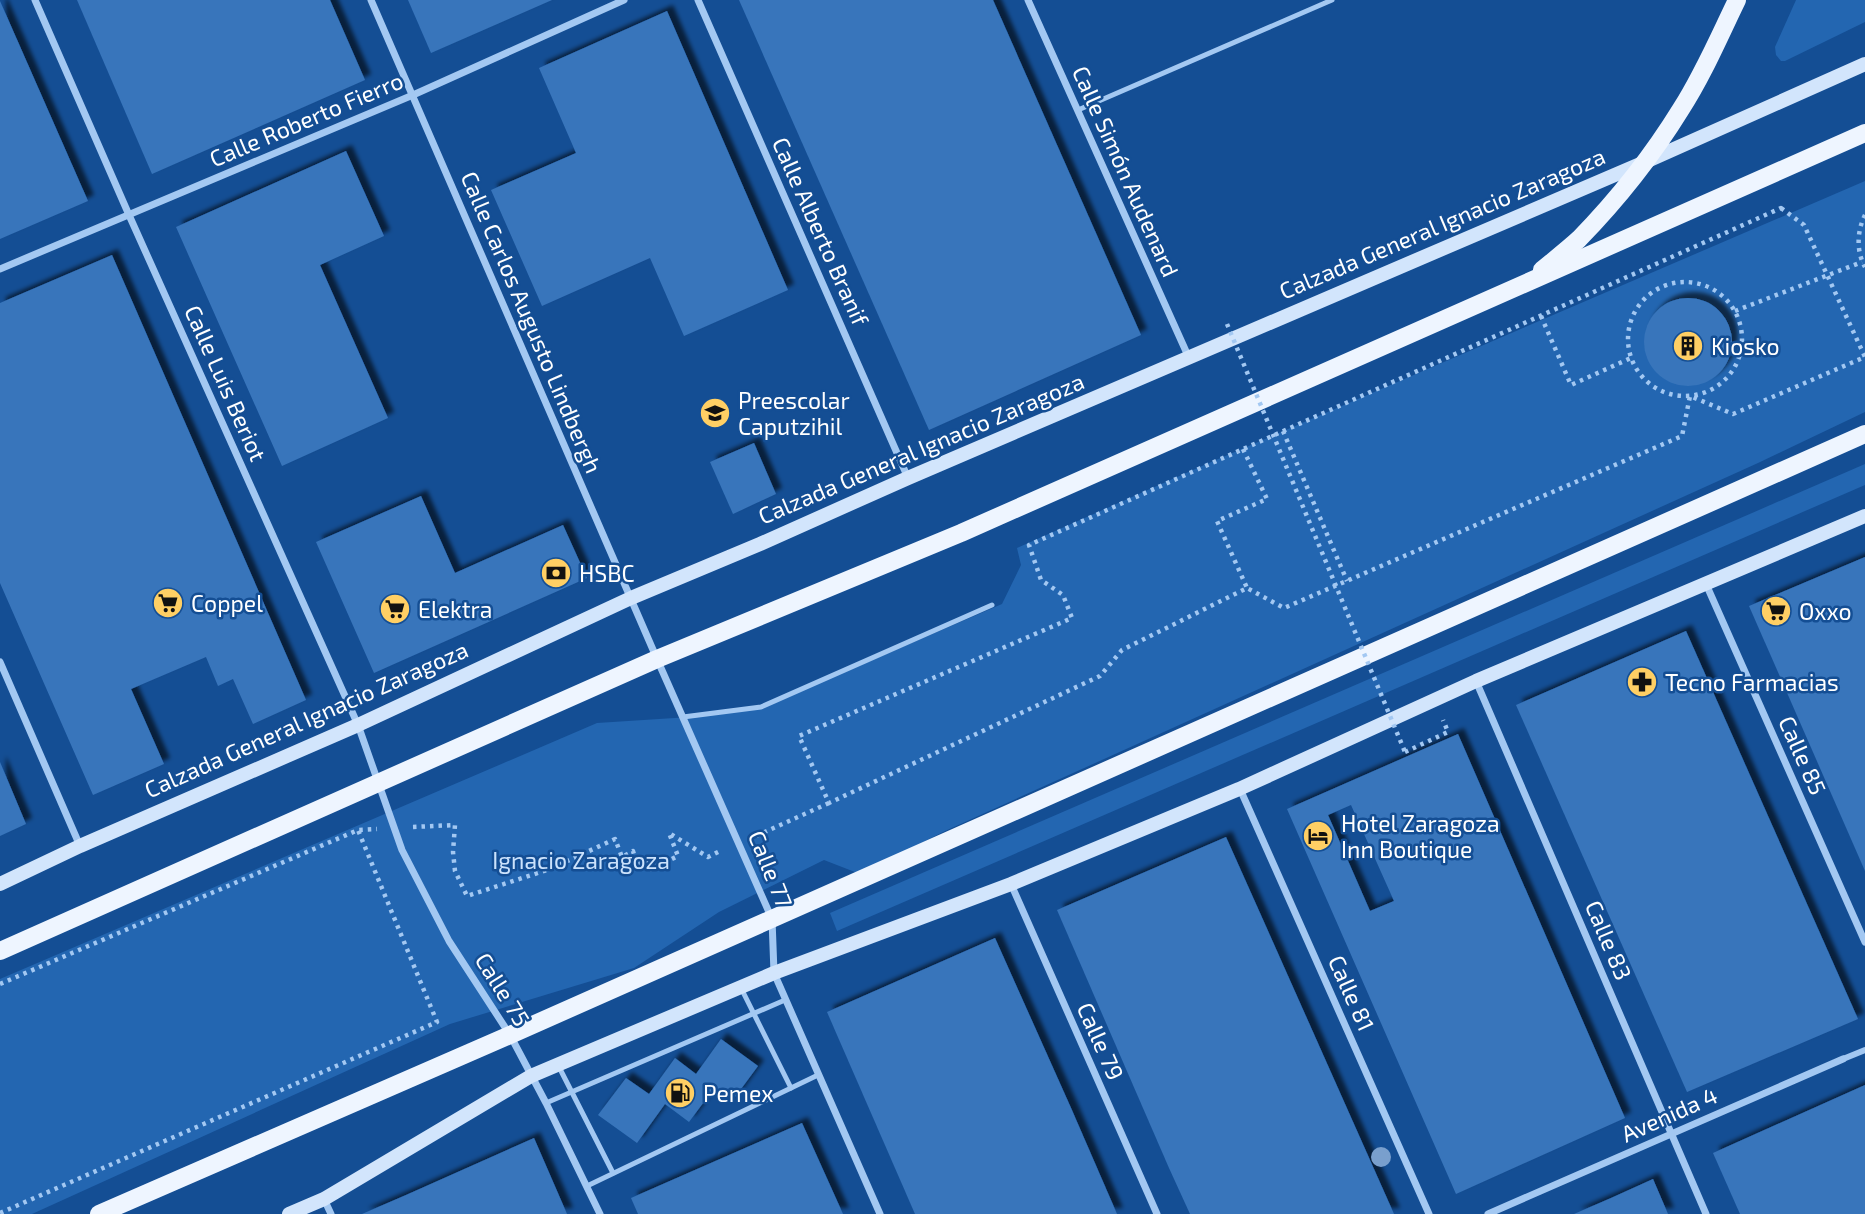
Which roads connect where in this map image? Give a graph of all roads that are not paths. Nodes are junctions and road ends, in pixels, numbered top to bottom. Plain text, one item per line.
1 (35, 0) edge
2 (371, 0) edge
3 (624, 0) edge
4 (698, 0) edge
5 (1028, 0) edge
6 (1332, 0) edge
7 (1737, 0) edge
8 (1865, 64) edge
9 (413, 95) junction
10 (1078, 110) junction
11 (1865, 133) edge
12 (1646, 162) junction
13 (129, 215) junction
14 (0, 269) edge
15 (1527, 283) junction
16 (1189, 359) junction
17 (1865, 434) edge
18 (908, 478) junction
19 (1865, 516) edge
20 (1706, 584) junction
21 (631, 598) junction
22 (992, 605) dead end
23 (657, 659) junction
24 (0, 663) edge
25 (1476, 681) junction
26 (683, 717) junction
27 (358, 725) junction
28 (379, 783) junction
29 (1239, 789) junction
30 (80, 846) junction
31 (0, 884) edge
32 (1011, 884) junction
33 (772, 919) junction
34 (1865, 942) edge
35 (0, 951) edge
36 (774, 973) junction
37 (741, 987) junction
38 (785, 1000) junction
39 (755, 1014) junction
40 (510, 1035) junction
41 (1865, 1050) edge
42 (1843, 1059) joint
43 (558, 1065) junction
44 (818, 1075) junction
45 (531, 1076) junction
46 (791, 1088) junction
47 (571, 1090) junction
48 (546, 1102) junction
49 (1671, 1134) junction
50 (613, 1173) junction
51 (587, 1186) junction
52 (324, 1199) junction
53 (99, 1214) edge
54 (289, 1214) edge
55 (331, 1214) edge
56 (600, 1214) edge
57 (880, 1214) edge
58 (1157, 1214) edge
59 (1429, 1214) edge
60 (1488, 1214) edge
61 (1706, 1214) edge

1 - 13 street, Calle Luis Beriot
2 - 9 street, Calle Carlos Augusto Lindbergh
3 - 9 street, Calle Roberto Fierro
4 - 18 street, Calle Alberto Branif
5 - 10 street, Calle Simón Audenard
6 - 10 lane
7 - 12 main road
8 - 12 main road, Calzada General Ignacio Zaragoza
9 - 13 street, Calle Roberto Fierro
9 - 21 street, Calle Carlos Augusto Lindbergh
10 - 16 street, Calle Simón Audenard
11 - 15 main road
12 - 15 main road
12 - 16 main road, Calzada General Ignacio Zaragoza
13 - 14 street, Calle Roberto Fierro
13 - 27 street, Calle Luis Beriot
15 - 23 main road
16 - 18 main road, Calzada General Ignacio Zaragoza
17 - 33 main road
18 - 21 main road, Calzada General Ignacio Zaragoza
19 - 20 main road
20 - 25 main road
20 - 34 street, Calle 85
21 - 23 street, Calle Carlos Augusto Lindbergh
21 - 27 main road, Calzada General Ignacio Zaragoza
22 - 26 lane
23 - 26 street, Calle 77
23 - 28 main road
24 - 30 street
25 - 29 main road
25 - 49 street, Calle 83
26 - 33 street, Calle 77
27 - 28 street, Calle Luis Beriot
27 - 30 main road, Calzada General Ignacio Zaragoza
28 - 35 main road
28 - 40 street, Calle 75
29 - 32 main road
29 - 59 street, Calle 81
30 - 31 main road, Calzada General Ignacio Zaragoza
32 - 36 main road
32 - 58 street, Calle 79
33 - 36 street, Calle 77
33 - 40 main road
36 - 37 main road
36 - 38 street, Calle 77
37 - 39 lane
37 - 43 main road
38 - 39 lane
38 - 44 street, Calle 77
39 - 46 lane
39 - 47 lane
40 - 45 street, Calle 75
40 - 53 main road
41 - 42 street, Avenida 4
42 - 49 street, Avenida 4
43 - 45 main road
43 - 47 lane
44 - 46 lane
44 - 57 street, Calle 77
45 - 48 street, Calle 75
45 - 52 main road
46 - 50 lane
47 - 48 lane
47 - 50 lane
48 - 51 street, Calle 75
49 - 60 street, Avenida 4
49 - 61 street, Calle 83
50 - 51 lane
51 - 56 street, Calle 75
52 - 54 main road
52 - 55 street

